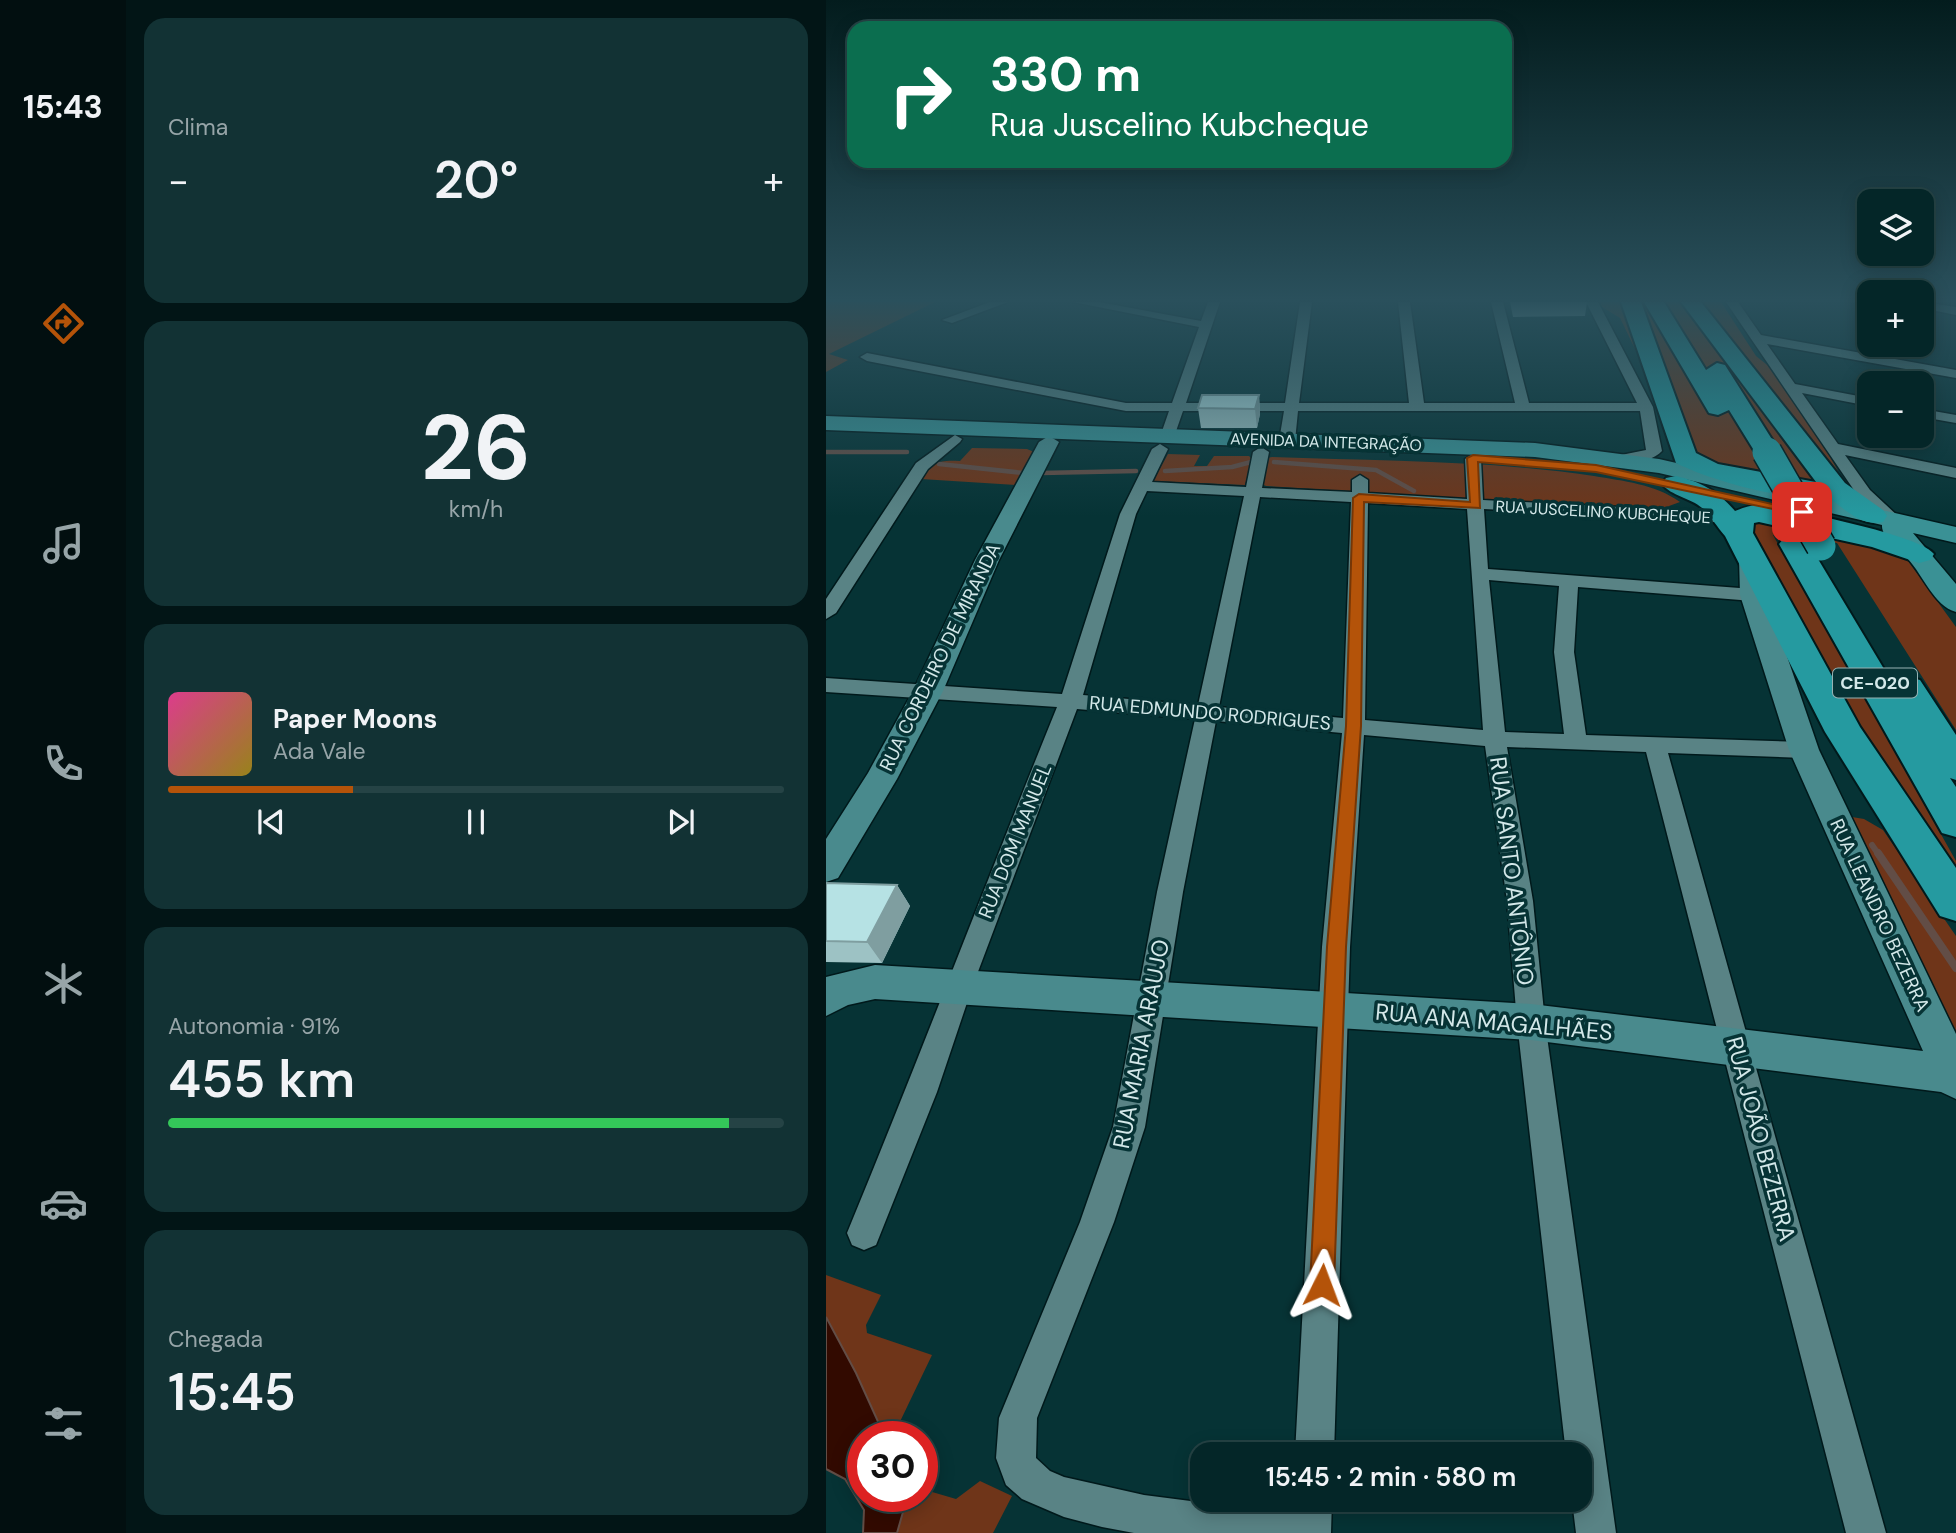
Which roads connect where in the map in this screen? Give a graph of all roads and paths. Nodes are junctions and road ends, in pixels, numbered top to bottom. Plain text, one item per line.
1 (962, 374) edge
2 (1189, 374) edge
3 (1298, 374) edge
4 (1413, 374) edge
5 (1515, 374) edge
6 (1629, 374) edge
7 (1649, 374) edge
8 (1702, 374) edge
9 (1713, 374) edge
10 (1742, 374) edge
11 (1781, 374) edge
12 (1790, 387) junction
13 (1857, 400) edge
14 (1417, 407) junction
15 (1523, 407) junction
16 (1646, 407) junction
17 (1294, 408) junction
18 (1177, 409) junction
19 (1934, 415) edge
20 (1956, 419) edge
21 (826, 423) edge
22 (925, 432) junction
23 (826, 435) edge
24 (990, 435) junction
25 (956, 439) junction
26 (1287, 440) junction
27 (1049, 443) junction
28 (1163, 443) junction
29 (1834, 448) junction
30 (1755, 451) junction
31 (1261, 452) junction
32 (1473, 458) junction
33 (1616, 460) junction
34 (1673, 469) junction
35 (1956, 473) edge
36 (1140, 486) junction
37 (1359, 489) junction
38 (1252, 491) junction
39 (1826, 493) junction
40 (1476, 506) junction
41 (1873, 516) joint
42 (1956, 535) edge
43 (1739, 537) junction
44 (1911, 538) junction
45 (1808, 545) junction
46 (1956, 546) edge
47 (1479, 574) junction
48 (1569, 581) junction
49 (1754, 595) junction
50 (1955, 600) edge
51 (826, 612) edge
52 (826, 685) edge
53 (928, 691) junction
54 (1070, 701) junction
55 (1206, 713) junction
56 (1354, 726) junction
57 (1495, 739) junction
58 (1576, 742) junction
59 (1655, 745) junction
60 (1804, 750) junction
61 (1956, 766) edge
62 (1956, 822) edge
63 (826, 868) edge
64 (1956, 903) edge
65 (959, 985) junction
66 (835, 989) edge
67 (1152, 997) junction
68 (1336, 1008) junction
69 (1531, 1022) junction
70 (1736, 1047) junction
71 (1955, 1077) edge
72 (864, 1233) dead end
73 (1315, 1442) edge
74 (1312, 1512) edge
75 (1289, 1533) edge
76 (1311, 1533) edge
77 (1596, 1533) edge
78 (1866, 1533) edge

1 - 18 street
2 - 18 street, RUA DOM MANUEL
3 - 17 street
4 - 14 street
5 - 15 street
6 - 16 street
7 - 34 highway
8 - 30 highway, CE-020
9 - 30 highway, CE-020
10 - 39 highway
11 - 12 street
12 - 13 street
12 - 29 street
14 - 15 street
14 - 17 street
15 - 16 street
16 - 33 street
17 - 18 street
17 - 26 street
18 - 28 street, RUA DOM MANUEL
19 - 20 street
21 - 22 main road, AVENIDA DA INTEGRAÇÃO
22 - 23 main road, AVENIDA DA INTEGRAÇÃO
22 - 24 main road, AVENIDA DA INTEGRAÇÃO
22 - 25 main road, AVENIDA DA INTEGRAÇÃO
24 - 25 main road, AVENIDA DA INTEGRAÇÃO
24 - 27 main road, AVENIDA DA INTEGRAÇÃO
24 - 28 main road, AVENIDA DA INTEGRAÇÃO
25 - 51 street
26 - 28 main road, AVENIDA DA INTEGRAÇÃO
26 - 33 main road, AVENIDA DA INTEGRAÇÃO
27 - 28 main road, AVENIDA DA INTEGRAÇÃO
27 - 53 street, RUA CORDEIRO DE MIRANDA
28 - 31 main road, AVENIDA DA INTEGRAÇÃO
28 - 36 street, RUA DOM MANUEL
29 - 35 street
29 - 44 street
30 - 45 highway, CE-020, bridge
31 - 32 main road, AVENIDA DA INTEGRAÇÃO
31 - 38 street, RUA MARIA ARAUJO
32 - 34 main road, AVENIDA DA INTEGRAÇÃO
32 - 40 street, RUA SANTO ANTÔNIO
33 - 34 main road, AVENIDA DA INTEGRAÇÃO
34 - 39 highway
34 - 43 highway
34 - 44 main road
36 - 38 street, RUA JUSCELINO KUBCHEQUE
36 - 54 street, RUA DOM MANUEL
37 - 38 street, RUA JUSCELINO KUBCHEQUE
37 - 40 street, RUA JUSCELINO KUBCHEQUE
37 - 56 street
38 - 55 street, RUA MARIA ARAUJO
39 - 41 highway
40 - 43 street, RUA JUSCELINO KUBCHEQUE
40 - 47 street, RUA SANTO ANTÔNIO
41 - 44 main road
42 - 44 main road
43 - 44 highway
43 - 49 street, RUA LEANDRO BEZERRA
43 - 64 highway
44 - 46 main road
44 - 50 main road
45 - 61 highway, CE-020
45 - 62 highway, CE-020
47 - 48 street
47 - 57 street, RUA SANTO ANTÔNIO
48 - 49 street
48 - 58 street
49 - 60 street, RUA LEANDRO BEZERRA
52 - 53 street, RUA EDMUNDO RODRIGUES
53 - 54 street, RUA EDMUNDO RODRIGUES
53 - 63 street, RUA CORDEIRO DE MIRANDA
54 - 55 street, RUA EDMUNDO RODRIGUES
54 - 65 street, RUA DOM MANUEL
55 - 56 street, RUA EDMUNDO RODRIGUES
55 - 67 street, RUA MARIA ARAUJO
56 - 57 street, RUA EDMUNDO RODRIGUES
56 - 68 street
57 - 58 street, RUA EDMUNDO RODRIGUES
57 - 69 street, RUA SANTO ANTÔNIO
58 - 59 street, RUA EDMUNDO RODRIGUES
59 - 60 street, RUA EDMUNDO RODRIGUES
59 - 70 street, RUA JOÃO BEZERRA
60 - 71 street, RUA LEANDRO BEZERRA
65 - 66 street, RUA ANA MAGALHÃES
65 - 67 street, RUA ANA MAGALHÃES
65 - 72 street, RUA DOM MANUEL
67 - 68 street, RUA ANA MAGALHÃES
67 - 75 street, RUA MARIA ARAUJO
68 - 69 street, RUA ANA MAGALHÃES
68 - 73 street
69 - 70 street, RUA ANA MAGALHÃES
69 - 77 street, RUA SANTO ANTÔNIO
70 - 71 street, RUA ANA MAGALHÃES
70 - 78 street, RUA JOÃO BEZERRA
74 - 76 street

